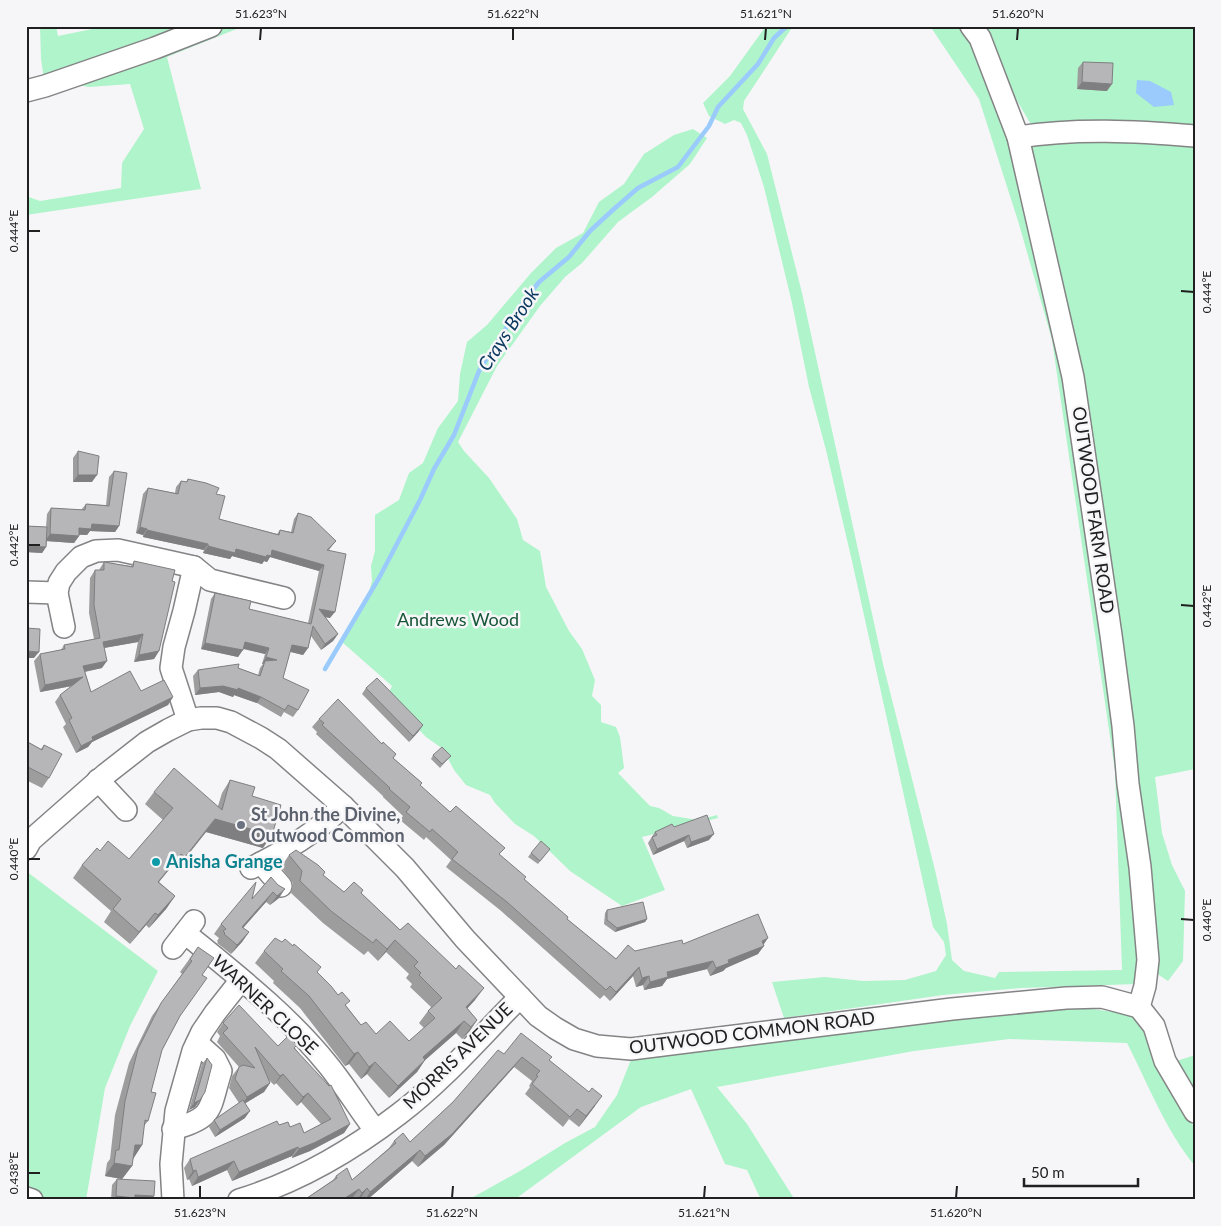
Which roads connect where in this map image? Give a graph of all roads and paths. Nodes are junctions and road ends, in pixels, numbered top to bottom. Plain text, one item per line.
1 (212, 26) edge
2 (971, 26) edge
3 (26, 91) edge
4 (1195, 136) edge
5 (1018, 137) junction
6 (194, 568) junction
7 (26, 592) edge
8 (57, 593) junction
9 (284, 598) dead end
10 (64, 627) dead end
11 (188, 720) junction
12 (98, 780) junction
13 (343, 806) junction
14 (126, 810) dead end
15 (28, 841) edge
16 (281, 886) edge
17 (184, 934) dead end
18 (241, 980) junction
19 (520, 997) junction
20 (1139, 1007) junction
21 (197, 1043) junction
22 (1195, 1112) edge
23 (173, 1129) junction
24 (375, 1130) junction
25 (26, 1198) edge
26 (32, 1200) edge
27 (173, 1200) edge
28 (239, 1200) edge

1 - 3 street
2 - 5 street, OUTWOOD FARM ROAD
4 - 5 street
5 - 20 street, OUTWOOD FARM ROAD
6 - 8 street
6 - 9 street
6 - 11 street
7 - 8 street
8 - 10 street
11 - 12 street, OUTWOOD COMMON ROAD
11 - 13 street, OUTWOOD COMMON ROAD
12 - 14 street
12 - 15 street, OUTWOOD COMMON ROAD
13 - 16 street
13 - 19 street, OUTWOOD COMMON ROAD
17 - 18 street, WARNER CLOSE
18 - 21 street
18 - 24 street, WARNER CLOSE
19 - 20 street, OUTWOOD COMMON ROAD
19 - 24 street, MORRIS AVENUE
20 - 22 street
21 - 23 street
21 - 23 street
23 - 27 street
24 - 28 street, MORRIS AVENUE
25 - 26 street

